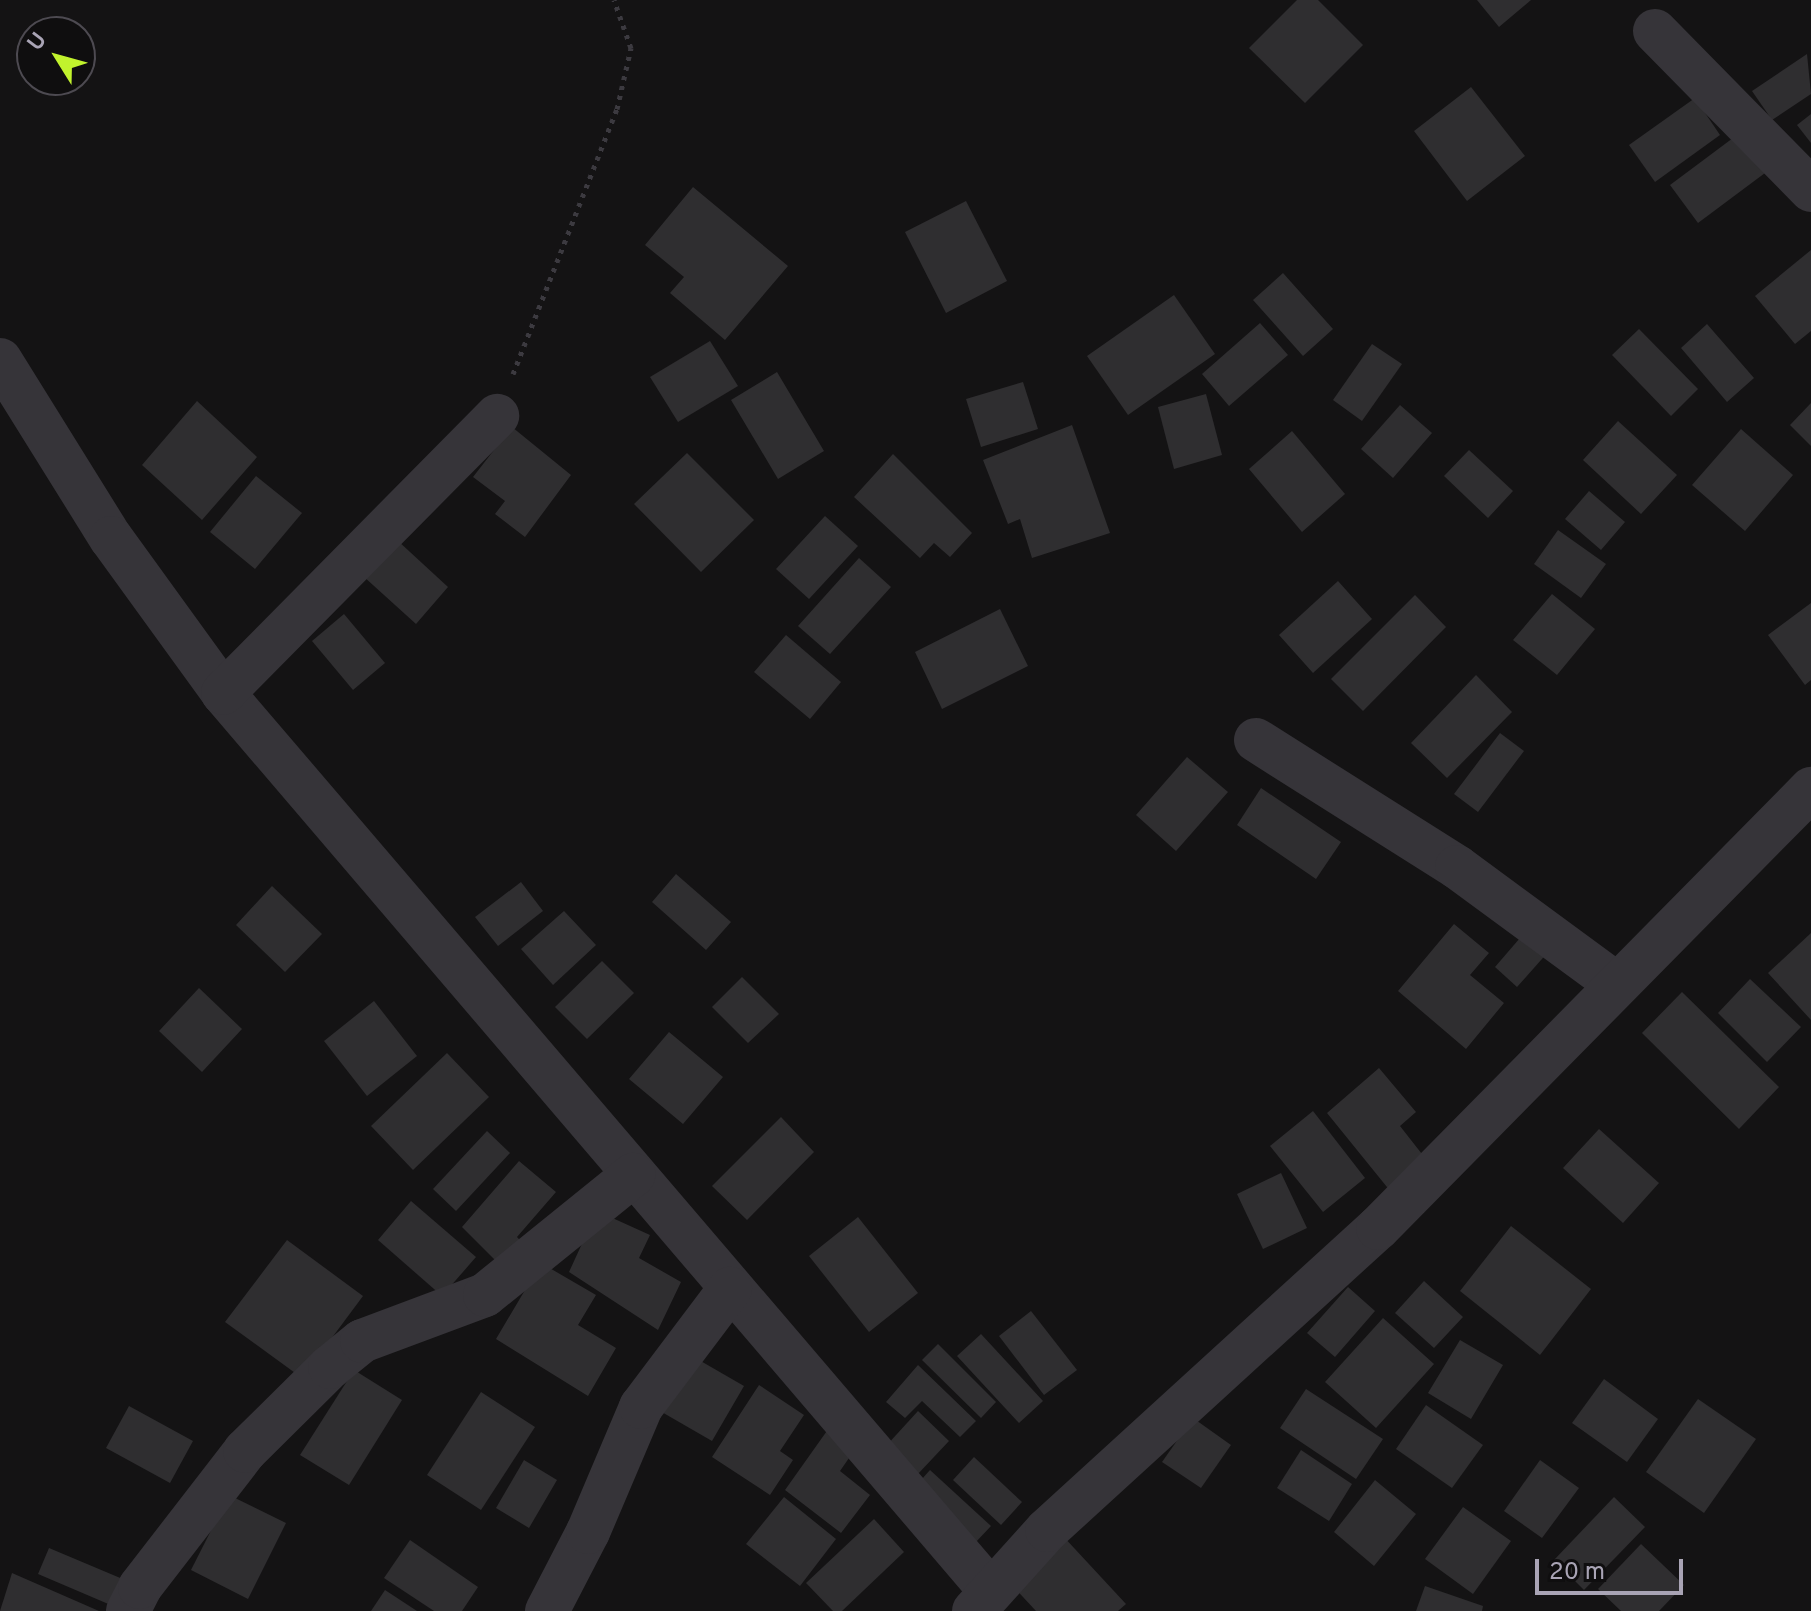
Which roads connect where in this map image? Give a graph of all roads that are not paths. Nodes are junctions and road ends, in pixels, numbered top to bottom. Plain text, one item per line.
1 (1655, 31) dead end
2 (1811, 190) edge
3 (0, 360) edge
4 (497, 416) road end
5 (223, 693) junction
6 (1256, 740) dead end
7 (1811, 789) edge
8 (1616, 984) junction
9 (633, 1175) junction
10 (730, 1289) junction
11 (982, 1600) edge
12 (554, 1608) edge
13 (128, 1611) edge

1 - 2 street
3 - 5 street
4 - 5 street
5 - 9 street
6 - 8 street
7 - 8 street
8 - 11 street
9 - 10 street
9 - 13 street
10 - 11 street
10 - 12 street

